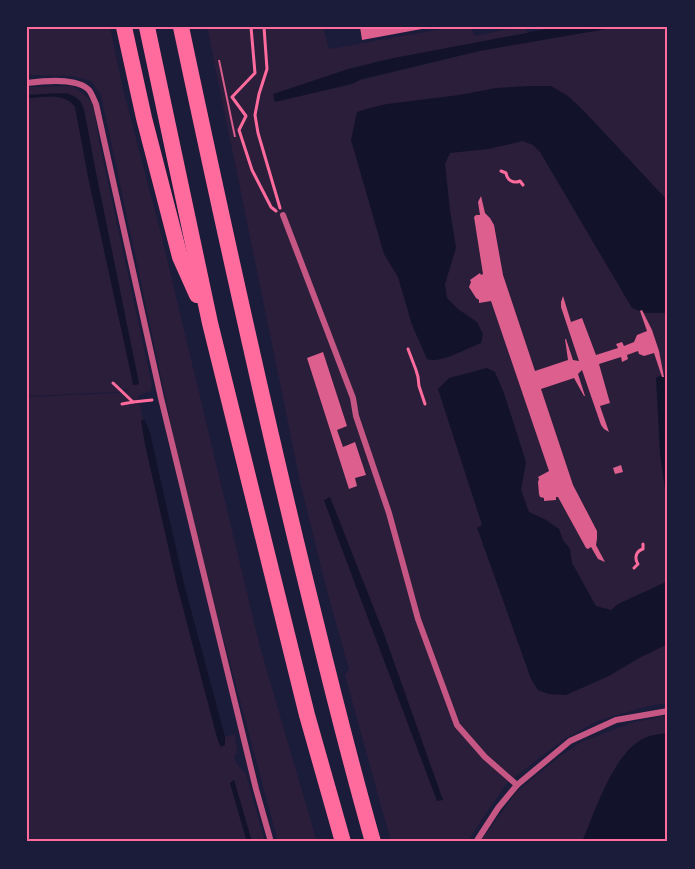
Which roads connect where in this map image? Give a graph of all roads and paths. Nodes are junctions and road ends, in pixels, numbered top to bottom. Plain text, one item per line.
1 (124, 27) edge
2 (147, 27) edge
3 (181, 27) edge
4 (251, 27) edge
5 (264, 27) edge
6 (27, 83) edge
7 (501, 171) dead end
8 (523, 185) dead end
9 (283, 215) junction
10 (210, 323) junction
11 (408, 350) dead end
12 (113, 383) dead end
13 (145, 401) dead end
14 (133, 402) junction
15 (122, 404) dead end
16 (425, 404) dead end
17 (643, 544) dead end
18 (634, 568) dead end
19 (668, 711) edge
20 (517, 785) junction
21 (271, 842) edge
22 (343, 842) edge
23 (373, 842) edge
24 (476, 842) edge

1 - 10 highway
2 - 10 highway
3 - 23 highway
4 - 9 path
5 - 9 path
6 - 21 street
7 - 8 path
9 - 20 street
10 - 22 highway
11 - 16 path
12 - 14 path
13 - 14 path
14 - 15 path
17 - 18 path
19 - 20 street
20 - 24 street

